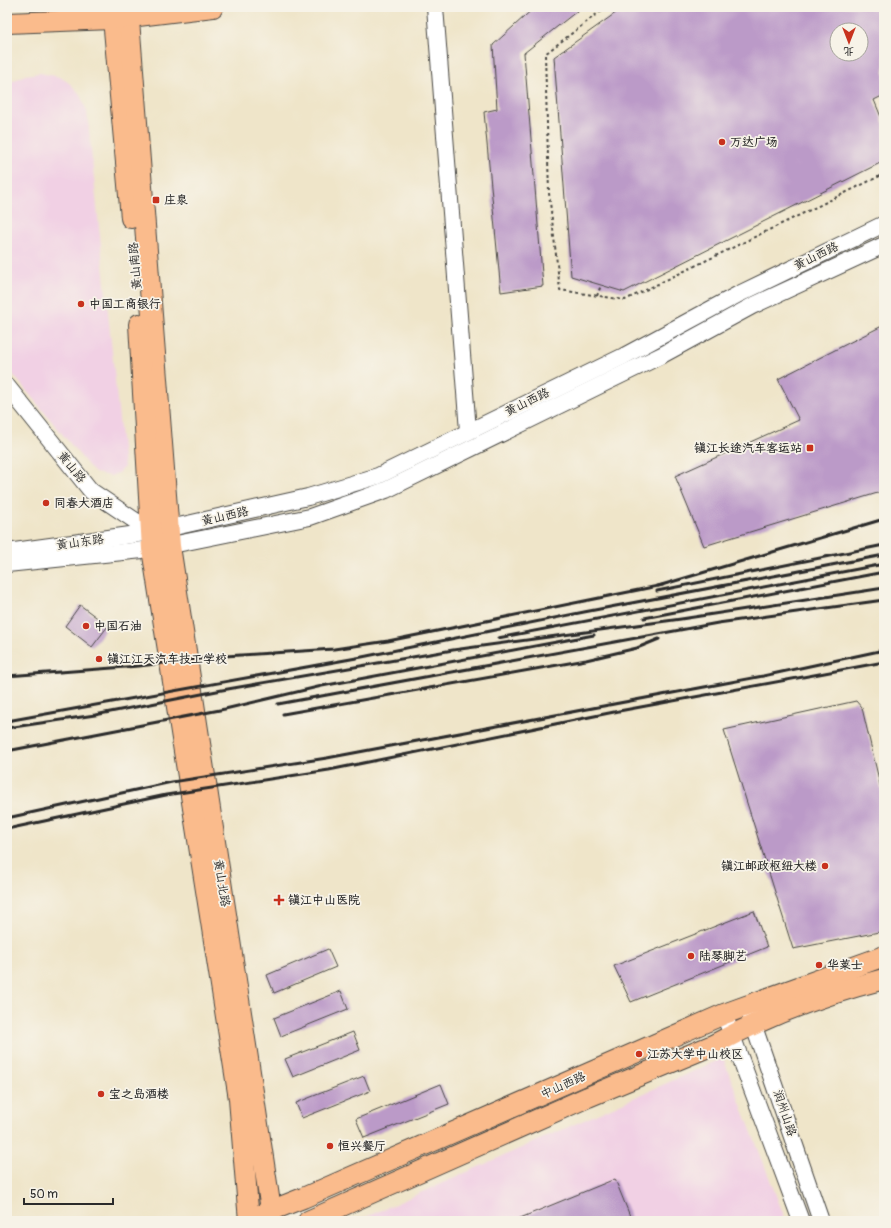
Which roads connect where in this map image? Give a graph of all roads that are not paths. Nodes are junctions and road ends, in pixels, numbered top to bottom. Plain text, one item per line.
1 (88, 7) edge
2 (213, 7) edge
3 (434, 7) edge
4 (7, 12) edge
5 (121, 12) edge
6 (7, 23) edge
7 (884, 224) edge
8 (884, 245) edge
9 (7, 386) edge
10 (468, 431) junction
11 (161, 539) junction
12 (7, 552) edge
13 (7, 564) edge
14 (884, 956) edge
15 (884, 979) edge
16 (746, 1006) junction
17 (724, 1014) junction
18 (754, 1025) junction
19 (731, 1035) junction
20 (271, 1216) edge
21 (248, 1220) edge
22 (308, 1221) edge
23 (801, 1221) edge
24 (822, 1221) edge

1 - 4 main road
2 - 5 main road
3 - 10 street
5 - 6 main road
5 - 11 main road, 黄山南路
7 - 10 street, 黄山西路
8 - 11 street, 黄山西路
9 - 11 street, 黄山路
10 - 11 street, 黄山西路
11 - 12 street, 黄山东路
11 - 13 street, 黄山东路
11 - 20 main road, 黄山北路
11 - 21 main road, 黄山北路
14 - 16 main road, 中山西路
15 - 18 main road, 中山西路
16 - 17 main road, 中山西路
16 - 18 street, 润州山路
17 - 19 street, 润州山路
17 - 20 main road, 中山西路
18 - 19 main road, 中山西路
18 - 24 street, 润州山路
19 - 22 main road, 中山西路
19 - 23 street, 润州山路
20 - 21 main road, 中山西路

